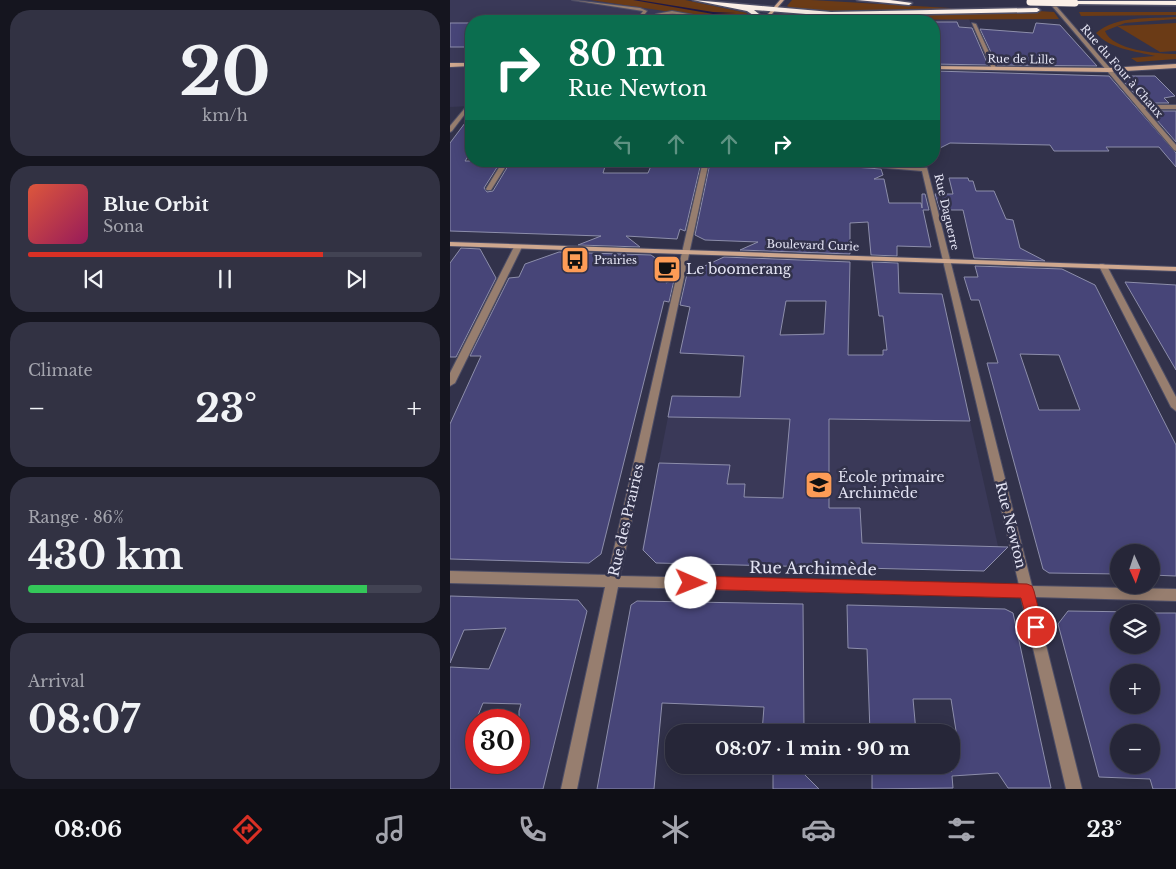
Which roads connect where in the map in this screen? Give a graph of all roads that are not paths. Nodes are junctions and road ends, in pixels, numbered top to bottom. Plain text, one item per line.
1 (574, 0) edge
2 (696, 0) edge
3 (782, 0) edge
4 (860, 0) edge
5 (1050, 0) edge
6 (1064, 0) edge
7 (1022, 2) dead end
8 (1176, 3) edge
9 (920, 4) dead end
10 (937, 4) dead end
11 (1076, 5) edge
12 (1034, 6) junction
13 (743, 8) junction
14 (1176, 8) edge
15 (772, 9) junction
16 (800, 12) junction
17 (642, 15) edge
18 (661, 15) edge
19 (689, 15) edge
20 (755, 15) edge
21 (762, 15) edge
22 (768, 15) edge
23 (778, 15) edge
24 (974, 24) dead end
25 (450, 63) edge
26 (465, 64) edge
27 (1176, 66) edge
28 (940, 68) edge
29 (995, 69) junction
30 (1108, 70) junction
31 (1141, 107) junction
32 (1176, 107) edge
33 (465, 111) edge
34 (450, 130) edge
35 (1176, 149) edge
36 (502, 167) edge
37 (705, 167) edge
38 (900, 167) edge
39 (489, 188) dead end
40 (450, 244) edge
41 (518, 247) junction
42 (686, 252) junction
43 (947, 261) junction
44 (1103, 266) junction
45 (1176, 269) edge
46 (450, 383) edge
47 (1176, 407) edge
48 (450, 577) edge
49 (612, 581) junction
50 (1027, 591) junction
51 (1176, 595) edge
52 (569, 789) edge
53 (1074, 789) edge

1 - 17 street
2 - 13 highway
3 - 15 street
4 - 9 highway
5 - 30 street, Rue du Four à Chaux
6 - 11 highway, bridge
7 - 12 highway
8 - 11 highway
10 - 12 highway
11 - 12 highway
11 - 14 highway
12 - 16 highway
13 - 15 highway
13 - 20 highway
15 - 16 highway
15 - 21 street
15 - 22 street
16 - 23 highway
18 - 19 street
24 - 29 street
25 - 26 street
27 - 30 street, Rue de Lille
28 - 29 street, Rue de Lille
29 - 30 street, Rue de Lille
30 - 31 street, Rue du Four à Chaux
31 - 32 street
31 - 35 street, Rue du Four à Chaux
33 - 34 street
36 - 39 street
37 - 42 street, Rue des Prairies
38 - 43 street, Rue Daguerre
40 - 41 street, Boulevard Curie
41 - 42 street, Boulevard Curie
41 - 46 street
42 - 43 street, Boulevard Curie
42 - 49 street, Rue des Prairies
43 - 44 street, Boulevard Curie
43 - 50 street, Rue Newton
44 - 45 street, Boulevard Curie
44 - 47 street
48 - 49 street, Rue Archimède
49 - 50 street, Rue Archimède
49 - 52 street, Rue des Prairies
50 - 51 street, Rue Archimède
50 - 53 street, Rue Newton

